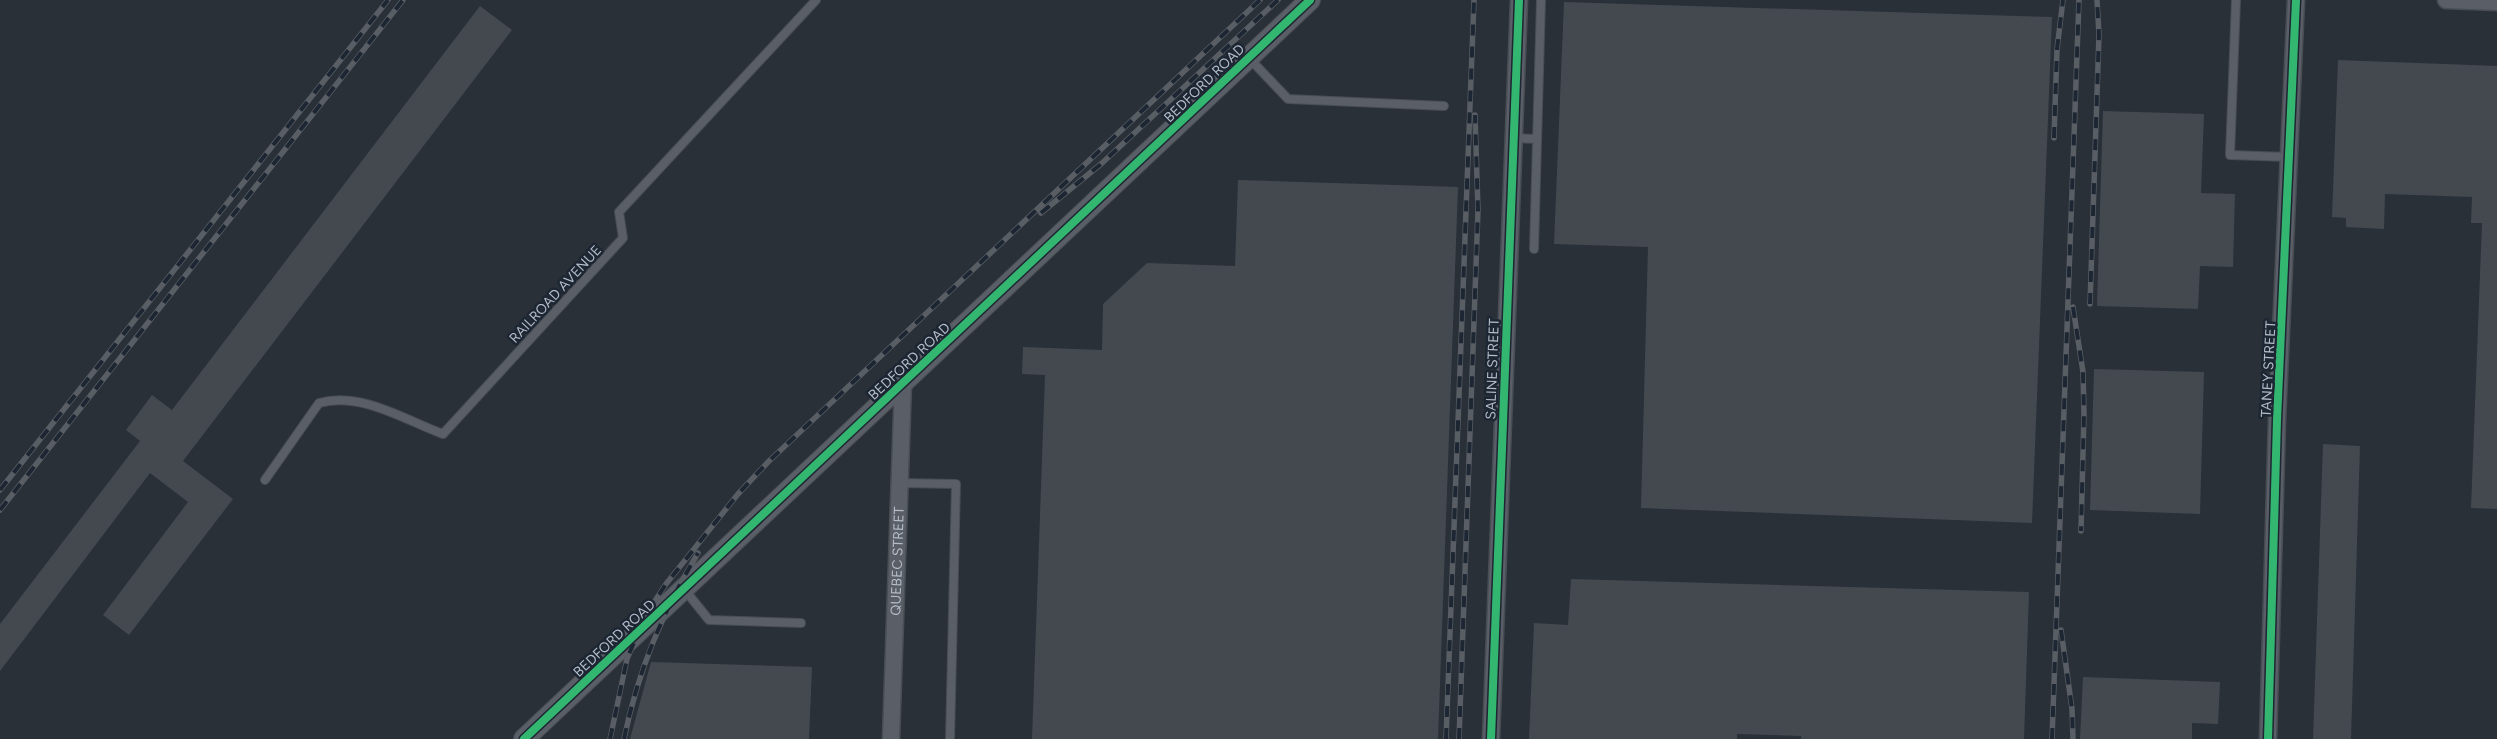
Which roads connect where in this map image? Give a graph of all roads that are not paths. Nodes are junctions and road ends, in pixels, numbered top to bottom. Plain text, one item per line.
1 (816, 0) edge
2 (1310, 0) edge
3 (1518, 0) edge
4 (1541, 0) edge
5 (2236, 0) edge
6 (2296, 0) edge
7 (2446, 0) edge
8 (2497, 2) edge
9 (1249, 58) junction
10 (1444, 106) dead end
11 (1513, 138) junction
12 (1537, 139) junction
13 (2290, 157) junction
14 (1534, 249) dead end
15 (904, 383) junction
16 (265, 480) dead end
17 (900, 483) junction
18 (684, 589) junction
19 (801, 623) dead end
20 (524, 739) edge
21 (891, 739) edge
22 (950, 739) edge
23 (1491, 739) edge
24 (2268, 739) edge

1 - 16 lane, RAILROAD AVENUE
2 - 9 street, BEDFORD ROAD
3 - 11 street, SALINE STREET
4 - 12 lane
5 - 13 lane
6 - 13 street, TANEY STREET
7 - 8 street
9 - 10 lane
9 - 15 street, BEDFORD ROAD
11 - 12 lane
11 - 23 street, SALINE STREET
12 - 14 lane
13 - 24 street, TANEY STREET
15 - 17 street, QUEBEC STREET
15 - 18 street, BEDFORD ROAD
17 - 21 street, QUEBEC STREET
17 - 22 lane
18 - 19 lane
18 - 20 street, BEDFORD ROAD

